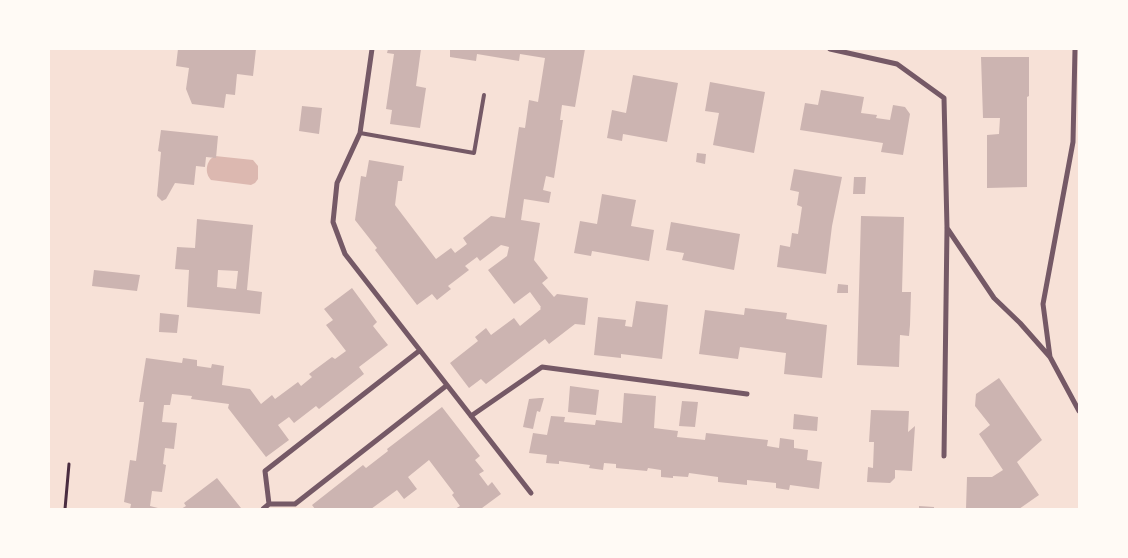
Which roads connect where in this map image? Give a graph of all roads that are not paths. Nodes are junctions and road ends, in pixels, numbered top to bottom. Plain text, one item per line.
1 (372, 49) edge
2 (830, 49) edge
3 (1075, 49) edge
4 (1077, 84) edge
5 (484, 95) dead end
6 (360, 133) junction
7 (947, 228) junction
8 (419, 351) junction
9 (1050, 357) junction
10 (446, 386) junction
11 (747, 394) dead end
12 (1079, 411) edge
13 (471, 416) junction
14 (944, 456) dead end
15 (531, 493) dead end
16 (269, 504) junction
17 (263, 509) edge

1 - 6 street
2 - 7 street
3 - 4 street
4 - 9 street
5 - 6 lane
6 - 8 street
7 - 9 street
7 - 14 street
8 - 10 street
8 - 16 street
9 - 12 street
10 - 13 street
10 - 16 street
11 - 13 street
13 - 15 street
16 - 17 street

